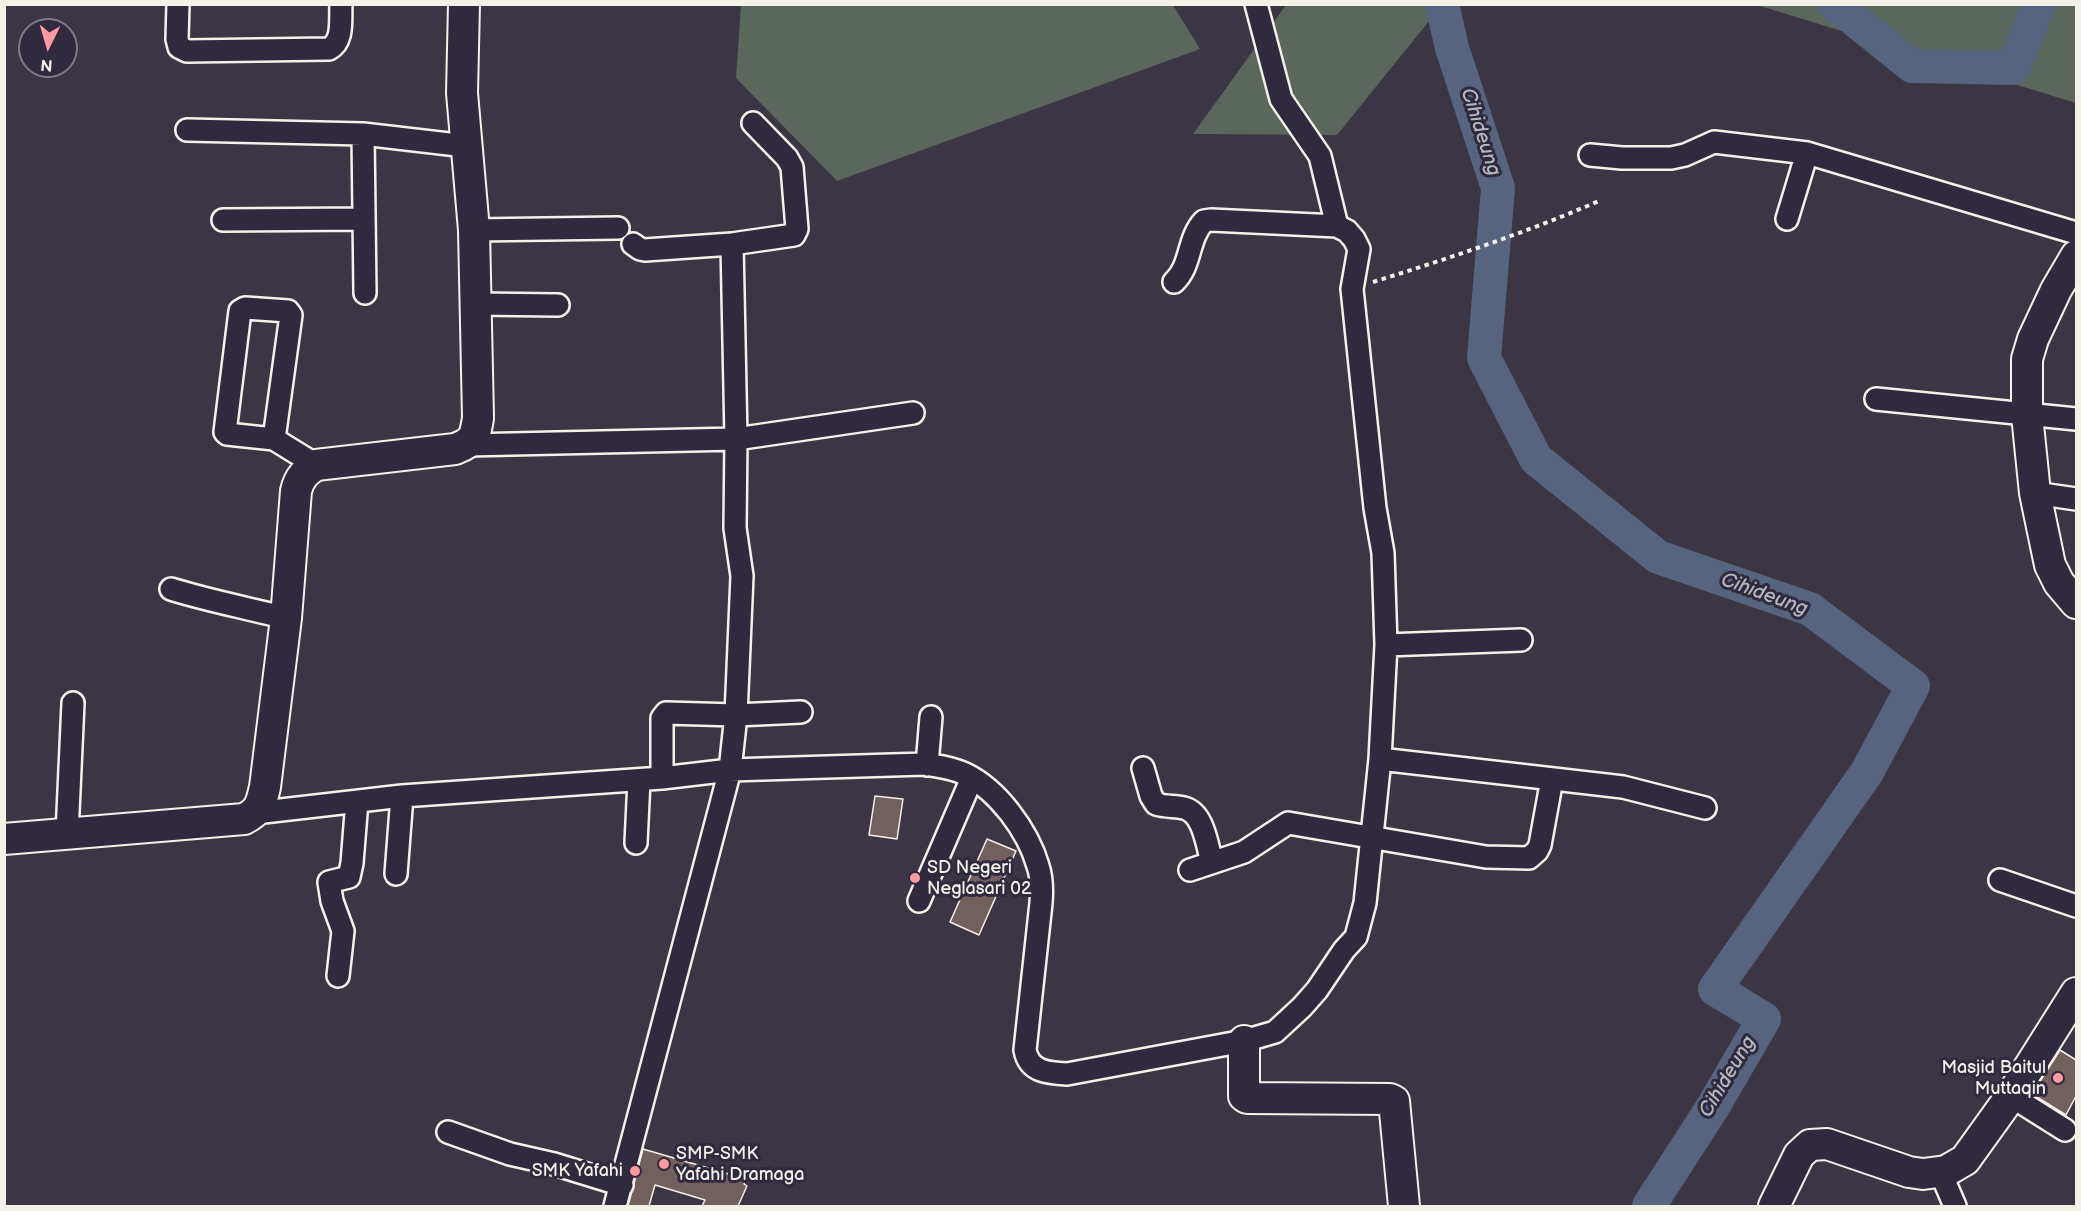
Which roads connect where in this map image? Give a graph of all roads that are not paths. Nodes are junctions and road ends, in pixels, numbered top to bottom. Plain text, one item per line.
1 (178, 4) edge
2 (341, 4) edge
3 (464, 4) edge
4 (1256, 4) edge
5 (753, 123) dead end
6 (187, 130) dead end
7 (363, 134) junction
8 (466, 146) junction
9 (1807, 153) junction
10 (1590, 155) dead end
11 (364, 219) junction
12 (1787, 219) dead end
13 (223, 220) dead end
14 (1337, 226) junction
15 (618, 228) dead end
16 (474, 230) junction
17 (2076, 233) edge
18 (732, 243) junction
19 (633, 244) dead end
20 (2076, 256) edge
21 (1174, 282) dead end
22 (365, 293) dead end
23 (476, 304) junction
24 (558, 306) dead end
25 (1876, 399) dead end
26 (913, 413) dead end
27 (2027, 415) junction
28 (2076, 419) edge
29 (274, 439) junction
30 (736, 439) junction
31 (466, 445) junction
32 (316, 465) junction
33 (2035, 493) junction
34 (2076, 498) edge
35 (171, 589) dead end
36 (2076, 603) edge
37 (286, 618) junction
38 (1521, 639) dead end
39 (1386, 645) junction
40 (73, 703) dead end
41 (801, 712) dead end
42 (736, 714) junction
43 (931, 717) dead end
44 (1380, 759) junction
45 (927, 765) junction
46 (1143, 768) dead end
47 (730, 770) junction
48 (662, 778) junction
49 (972, 778) junction
50 (1552, 779) junction
51 (639, 780) junction
52 (402, 796) junction
53 (357, 801) junction
54 (1705, 808) dead end
55 (255, 813) junction
56 (67, 834) junction
57 (1371, 838) junction
58 (4, 839) edge
59 (636, 843) dead end
60 (1212, 862) junction
61 (1190, 870) dead end
62 (396, 874) dead end
63 (2000, 880) dead end
64 (919, 902) dead end
65 (2076, 906) edge
66 (338, 976) dead end
67 (2076, 993) edge
68 (1244, 1041) junction
69 (2011, 1096) junction
70 (2065, 1130) dead end
71 (448, 1132) dead end
72 (1940, 1171) junction
73 (622, 1185) junction
74 (1404, 1201) edge
75 (615, 1206) edge
76 (1774, 1206) edge
77 (1955, 1206) edge

1 - 2 street
3 - 8 street
4 - 14 street
5 - 18 street
6 - 7 street
7 - 8 street
7 - 11 street
8 - 16 street
9 - 10 street
9 - 12 street
9 - 17 street
11 - 13 street
11 - 22 street
14 - 21 street
14 - 39 street
15 - 16 street
16 - 23 street
18 - 19 street
18 - 30 street
20 - 27 street
23 - 24 street
23 - 31 street
25 - 27 street
26 - 30 street
27 - 28 street
27 - 33 street
29 - 29 street
29 - 32 street
30 - 31 street
30 - 42 street
31 - 32 street
32 - 37 street
33 - 34 street
33 - 36 street
35 - 37 street
37 - 55 street
38 - 39 street
39 - 44 street
40 - 56 street
41 - 42 street
42 - 47 street
42 - 48 street
43 - 45 street
44 - 50 street
44 - 57 street
45 - 47 street
45 - 49 street
46 - 60 street
47 - 48 street
47 - 73 street
48 - 51 street
49 - 64 street
49 - 68 street
50 - 54 street
50 - 57 street
51 - 52 street
51 - 59 street
52 - 53 street
52 - 62 street
53 - 55 street
53 - 66 street
55 - 56 street
56 - 58 street
57 - 60 street
57 - 68 street
60 - 61 street
63 - 65 street
67 - 69 street
68 - 74 street
69 - 70 street
69 - 72 street
71 - 73 street
72 - 76 street
72 - 77 street
73 - 75 street

